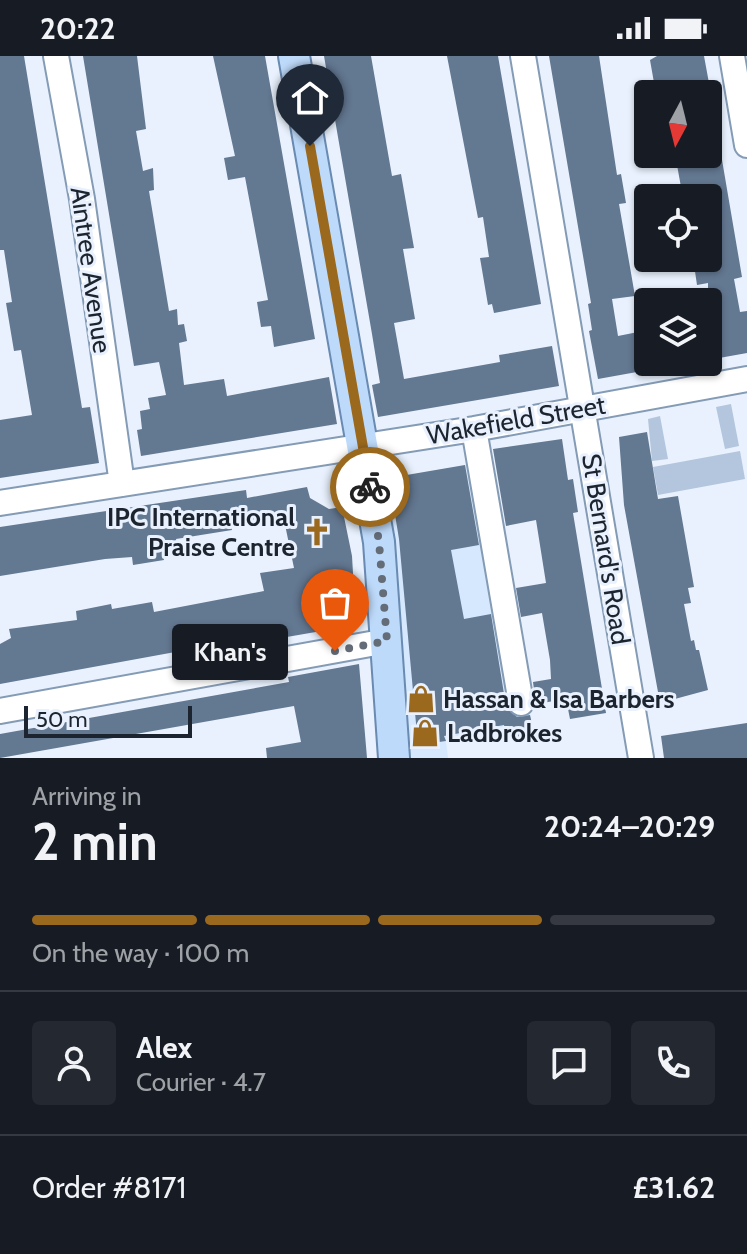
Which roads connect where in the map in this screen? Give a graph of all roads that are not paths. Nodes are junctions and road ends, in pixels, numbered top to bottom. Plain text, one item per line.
1 (56, 56) edge
2 (294, 56) edge
3 (523, 56) edge
4 (732, 56) edge
5 (747, 145) edge
6 (747, 379) edge
7 (583, 408) junction
8 (474, 429) junction
9 (364, 447) junction
10 (122, 484) junction
11 (0, 503) edge
12 (387, 641) junction
13 (521, 703) dead end
14 (0, 711) edge
15 (394, 758) edge
16 (641, 758) edge

1 - 10 street, Aintree Avenue
2 - 9 main road
3 - 7 street, St Bernard's Road
4 - 5 street
6 - 7 street, Wakefield Street
7 - 8 street, Wakefield Street
7 - 16 street, St Bernard's Road
8 - 9 street, Wakefield Street
8 - 13 street
9 - 10 street, Wakefield Street
9 - 12 main road
10 - 11 street, Wakefield Street
12 - 14 street
12 - 15 main road

